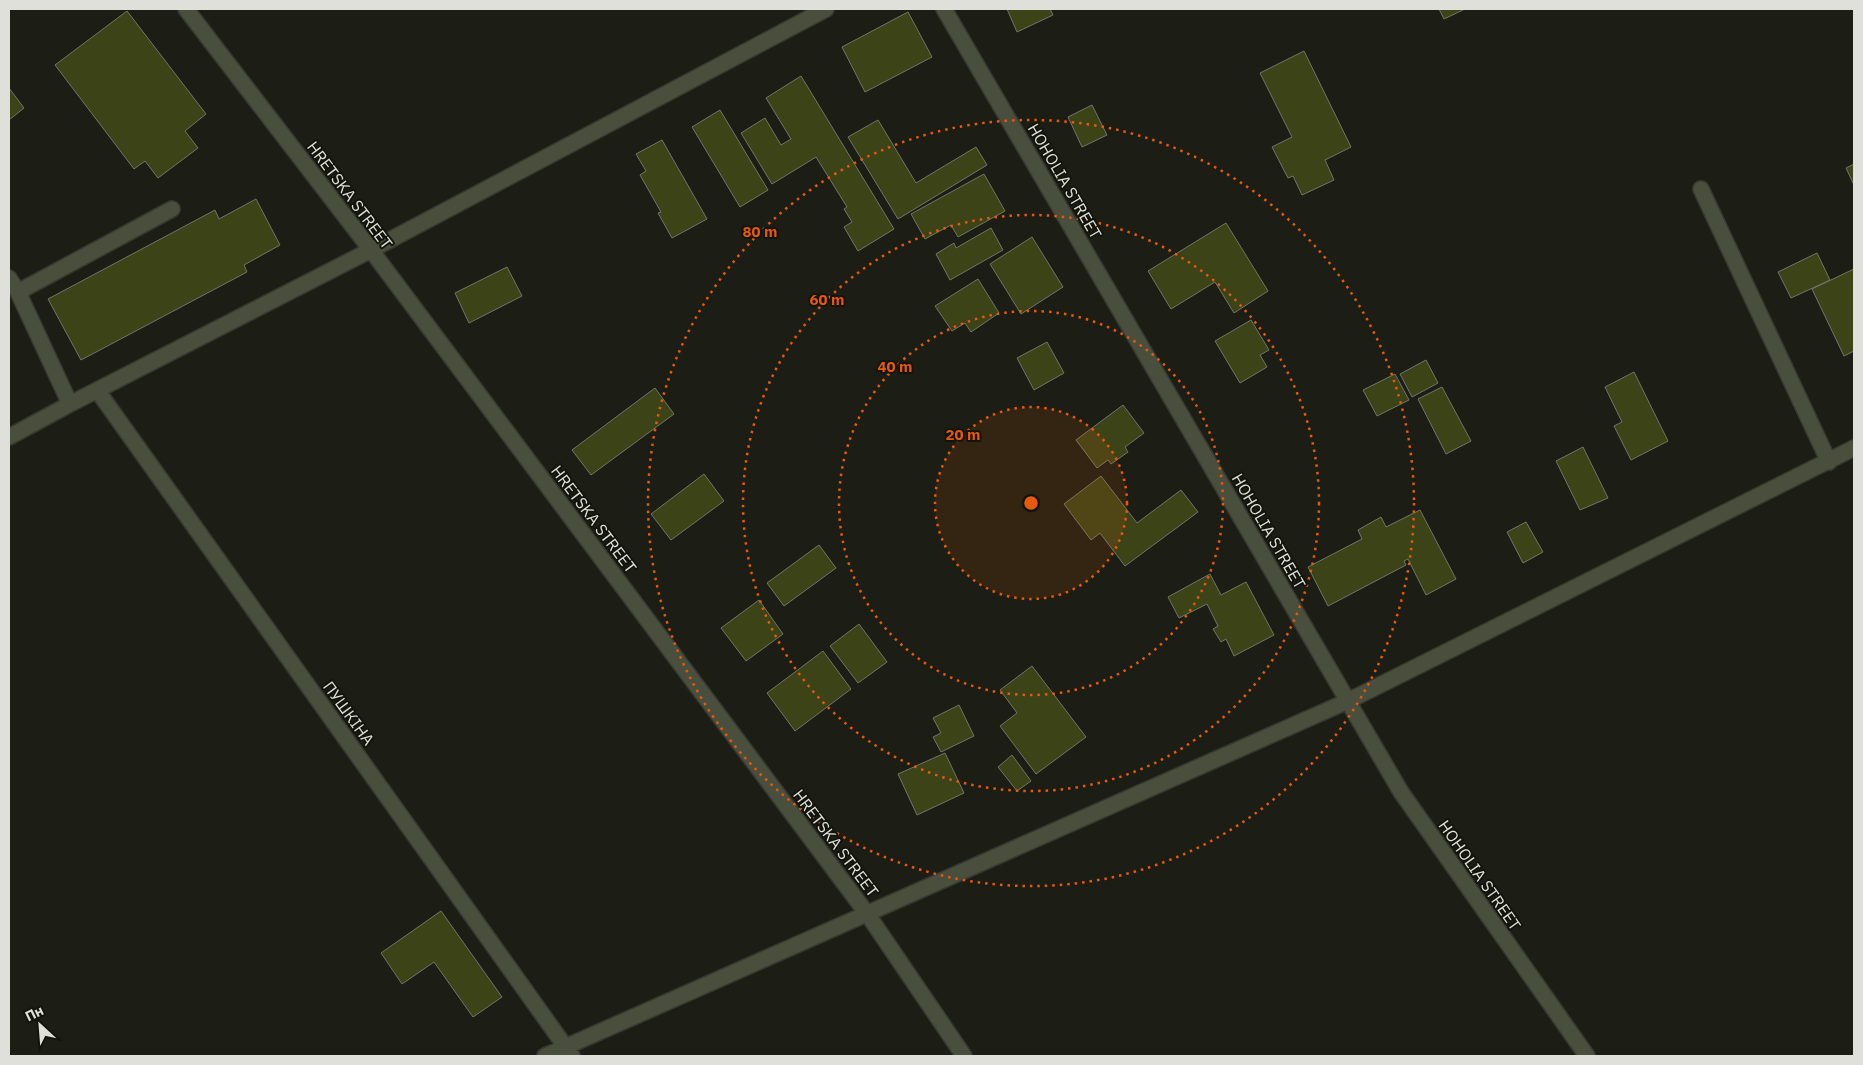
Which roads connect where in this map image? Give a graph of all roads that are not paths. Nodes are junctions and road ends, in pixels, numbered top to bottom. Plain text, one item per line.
1 (186, 9) edge
2 (826, 9) edge
3 (944, 9) edge
4 (1701, 189) dead end
5 (172, 209) dead end
6 (371, 250) junction
7 (9, 278) edge
8 (18, 292) junction
9 (97, 390) junction
10 (70, 404) junction
11 (9, 437) edge
12 (1854, 448) edge
13 (1828, 462) junction
14 (1348, 701) junction
15 (868, 915) junction
16 (569, 1052) edge
17 (546, 1056) edge
18 (964, 1056) edge
19 (1587, 1056) edge

1 - 6 street, HRETSKA STREET
2 - 6 street
3 - 14 street, HOHOLIA STREET
4 - 13 street
5 - 8 street
6 - 9 street
6 - 15 street, HRETSKA STREET
7 - 8 street
8 - 10 street
9 - 10 street
9 - 16 street, ПУШКІНА
10 - 11 street
12 - 13 street
13 - 14 street
14 - 15 street
14 - 19 street, HOHOLIA STREET
15 - 16 street
15 - 18 street, HRETSKA STREET
16 - 17 street

